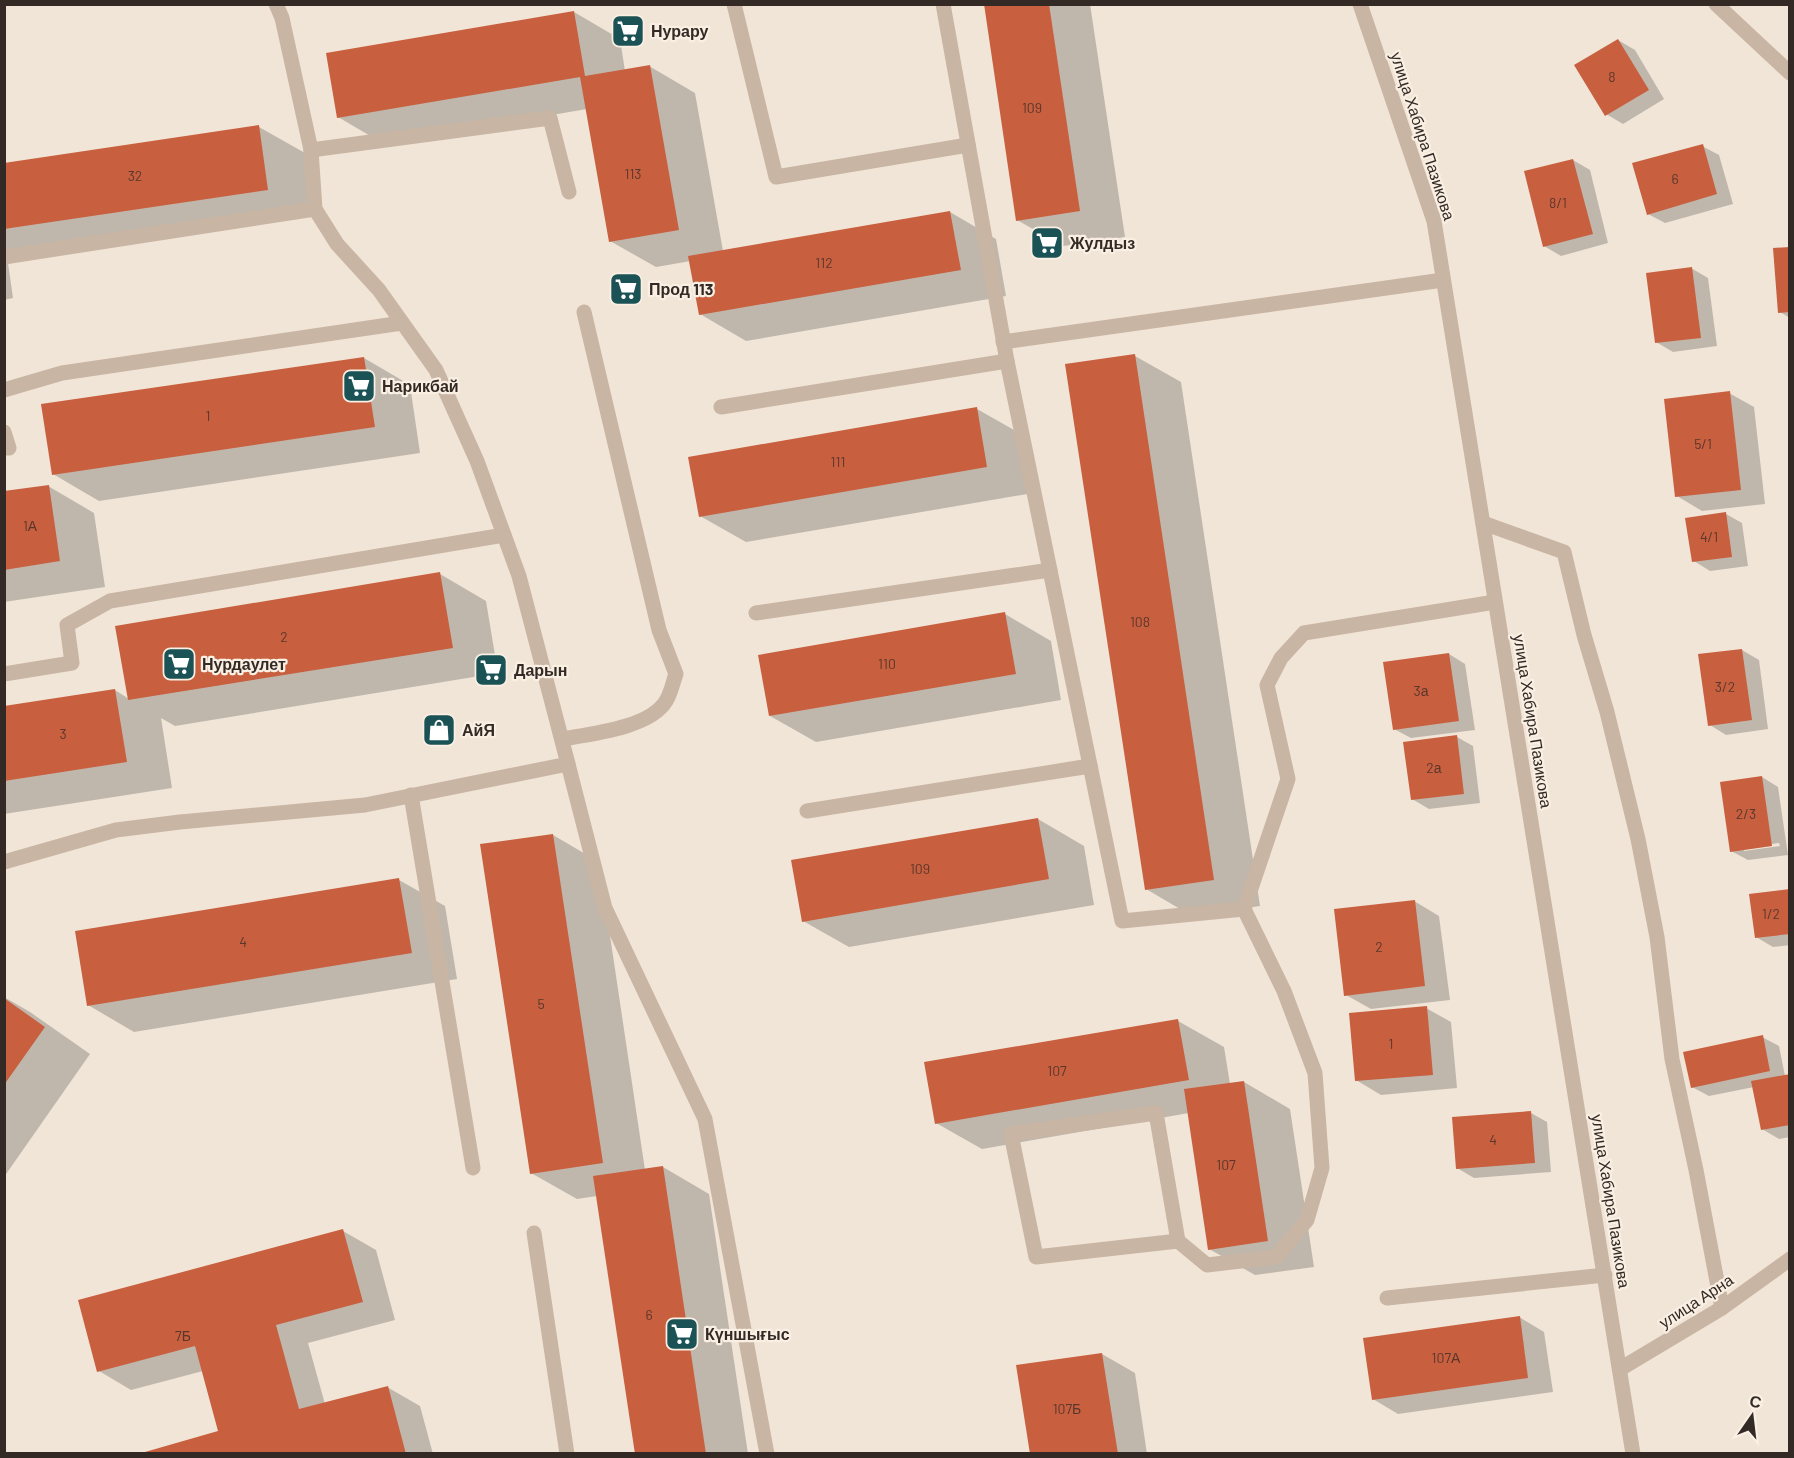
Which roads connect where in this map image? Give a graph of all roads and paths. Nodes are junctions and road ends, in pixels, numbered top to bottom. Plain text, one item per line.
1 (276, 4) edge
2 (734, 4) edge
3 (943, 4) edge
4 (1359, 4) edge
5 (1716, 4) edge
6 (1790, 73) edge
7 (968, 145) junction
8 (311, 150) junction
9 (569, 192) dead end
10 (315, 210) junction
11 (4, 256) edge
12 (1443, 280) junction
13 (584, 312) dead end
14 (402, 322) junction
15 (1003, 342) junction
16 (1007, 361) junction
17 (4, 390) edge
18 (721, 407) dead end
19 (4, 432) edge
20 (4, 448) edge
21 (1483, 523) junction
22 (504, 535) junction
23 (1050, 570) junction
24 (1495, 602) junction
25 (756, 613) dead end
26 (4, 674) edge
27 (562, 739) junction
28 (568, 764) junction
29 (1090, 766) junction
30 (411, 795) junction
31 (807, 811) dead end
32 (4, 862) edge
33 (1244, 909) junction
34 (473, 1168) dead end
35 (534, 1233) dead end
36 (1178, 1242) junction
37 (1790, 1259) edge
38 (1605, 1275) junction
39 (1388, 1298) dead end
40 (1722, 1308) junction
41 (1620, 1370) junction
42 (567, 1454) edge
43 (767, 1454) edge
44 (1633, 1454) edge

1 - 8 street
2 - 7 street
3 - 7 street
4 - 12 street, улица Хабира Пазикова
5 - 6 street
7 - 15 street
8 - 9 street
8 - 10 street
10 - 11 street
10 - 14 street
12 - 15 street
12 - 21 street, улица Хабира Пазикова
13 - 27 street
14 - 17 street
14 - 22 street
15 - 16 street
16 - 18 street
16 - 23 street
19 - 20 street
21 - 24 street, улица Хабира Пазикова
21 - 40 street
22 - 26 street
22 - 27 street
23 - 25 street
23 - 29 street
24 - 33 street
24 - 38 street, улица Хабира Пазикова
27 - 28 street
28 - 30 street
28 - 43 street
29 - 31 street
29 - 33 street
30 - 32 street
30 - 34 street
33 - 36 street
35 - 42 street
36 - 36 street
37 - 40 street, улица Арна
38 - 39 street
38 - 41 street, улица Хабира Пазикова
40 - 41 street, улица Арна
41 - 44 street, улица Хабира Пазикова

